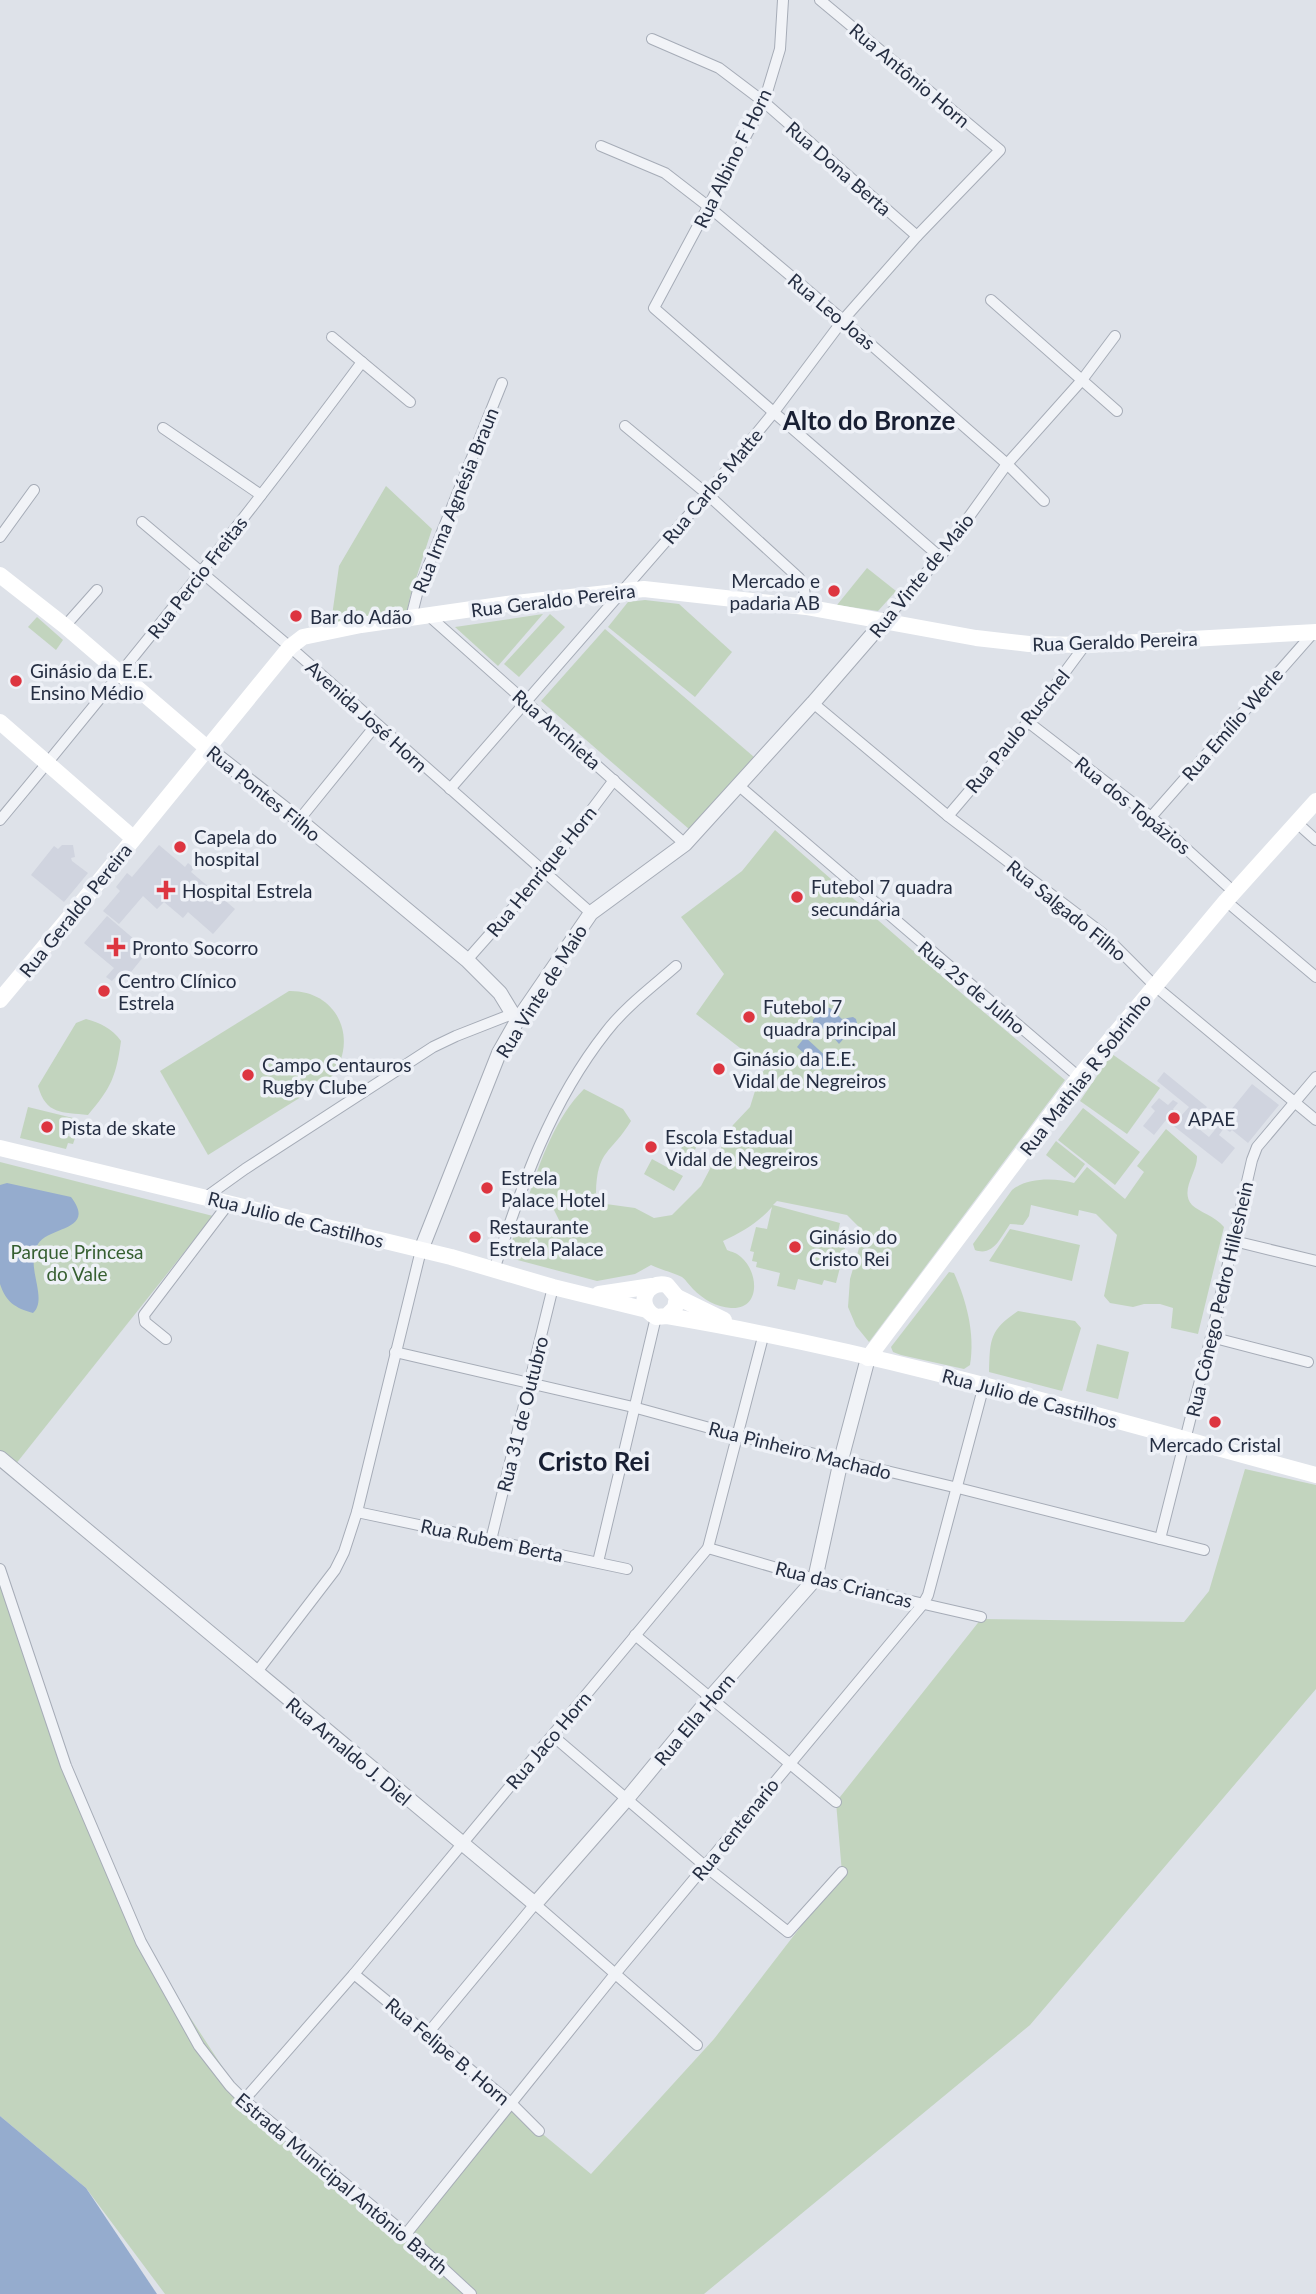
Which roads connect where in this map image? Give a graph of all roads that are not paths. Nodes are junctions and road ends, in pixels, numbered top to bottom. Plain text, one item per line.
1 (783, 0) edge
2 (820, 0) edge
3 (652, 39) dead end
4 (764, 102) junction
5 (601, 146) dead end
6 (1000, 150) joint
7 (709, 208) junction
8 (917, 236) junction
9 (990, 300) dead end
10 (843, 320) junction
11 (332, 337) dead end
12 (1115, 337) dead end
13 (362, 362) junction
14 (1082, 380) junction
15 (502, 383) dead end
16 (410, 402) dead end
17 (1117, 411) dead end
18 (774, 412) junction
19 (625, 426) dead end
20 (163, 428) dead end
21 (1007, 464) junction
22 (34, 490) dead end
23 (707, 494) junction
24 (261, 495) junction
25 (1044, 501) dead end
26 (142, 522) dead end
27 (0, 537) edge
28 (940, 557) junction
29 (202, 572) junction
30 (0, 575) edge
31 (97, 590) dead end
32 (623, 590) junction
33 (806, 607) junction
34 (428, 615) junction
35 (411, 618) junction
36 (884, 621) junction
37 (65, 626) junction
38 (1315, 632) edge
39 (1085, 645) junction
40 (290, 647) junction
41 (121, 675) junction
42 (525, 701) junction
43 (813, 703) junction
44 (0, 722) edge
45 (1028, 722) junction
46 (376, 725) junction
47 (207, 748) junction
48 (48, 763) junction
49 (614, 780) junction
50 (738, 785) junction
51 (450, 789) junction
52 (1316, 801) edge
53 (947, 816) junction
54 (1151, 817) junction
55 (0, 820) edge
56 (299, 820) junction
57 (1297, 823) junction
58 (134, 838) junction
59 (1316, 840) edge
60 (685, 844) junction
61 (544, 873) junction
62 (1230, 896) junction
63 (591, 913) junction
64 (467, 960) junction
65 (676, 966) dead end
66 (1316, 977) edge
67 (1155, 986) junction
68 (0, 1000) edge
69 (515, 1018) junction
70 (1079, 1077) junction
71 (1316, 1077) edge
72 (1295, 1103) junction
73 (1316, 1120) edge
74 (0, 1148) edge
75 (206, 1197) junction
76 (229, 1203) junction
77 (1234, 1241) junction
78 (421, 1250) junction
79 (1316, 1261) edge
80 (494, 1270) junction
81 (652, 1286) junction
82 (553, 1287) junction
83 (591, 1296) junction
84 (677, 1297) junction
85 (656, 1314) junction
86 (742, 1329) junction
87 (764, 1333) junction
88 (1212, 1337) junction
89 (166, 1339) dead end
90 (395, 1353) junction
91 (868, 1358) junction
92 (1308, 1362) dead end
93 (530, 1385) junction
94 (984, 1385) junction
95 (633, 1407) junction
96 (739, 1436) junction
97 (1186, 1440) junction
98 (0, 1458) edge
99 (841, 1460) junction
100 (1316, 1475) edge
101 (958, 1488) junction
102 (357, 1512) junction
103 (1160, 1539) junction
104 (491, 1540) junction
105 (709, 1548) junction
106 (1205, 1550) dead end
107 (598, 1562) junction
108 (0, 1569) edge
109 (627, 1569) dead end
110 (815, 1579) junction
111 (923, 1604) junction
112 (981, 1617) dead end
113 (635, 1635) junction
114 (256, 1673) junction
115 (710, 1698) junction
116 (553, 1735) junction
117 (788, 1764) junction
118 (626, 1800) junction
119 (836, 1802) dead end
120 (461, 1844) junction
121 (705, 1866) junction
122 (842, 1872) dead end
123 (535, 1904) junction
124 (354, 1974) junction
125 (615, 1974) junction
126 (428, 2034) junction
127 (697, 2045) dead end
128 (244, 2100) junction
129 (512, 2104) junction
130 (539, 2131) dead end
131 (406, 2234) junction
132 (471, 2294) edge

1 - 4 street, Rua Albino F Horn
2 - 6 street, Rua Antônio Horn
3 - 4 street, Rua Dona Berta
4 - 7 street, Rua Albino F Horn
4 - 8 street, Rua Dona Berta
5 - 7 street, Rua Leo Joas
6 - 8 street, Rua Carlos Matte
7 - 10 street, Rua Leo Joas
7 - 18 street, Rua Albino F Horn
8 - 10 street, Rua Carlos Matte
9 - 14 street
10 - 18 street, Rua Carlos Matte
10 - 21 street, Rua Leo Joas
11 - 13 street
12 - 14 street, Rua Vinte de Maio
13 - 16 street
13 - 24 street, Rua Percio Freitas
14 - 17 street
14 - 21 street, Rua Vinte de Maio
15 - 35 street, Rua Irma Agnésia Braun
18 - 23 street, Rua Carlos Matte
18 - 28 street
19 - 23 street
20 - 24 street
21 - 25 street, Rua Leo Joas
21 - 28 street, Rua Vinte de Maio
22 - 27 street
23 - 32 street, Rua Carlos Matte
23 - 33 street
24 - 29 street, Rua Percio Freitas
26 - 29 street, Avenida José Horn
28 - 36 street, Rua Vinte de Maio
29 - 40 street, Avenida José Horn
29 - 41 street, Rua Percio Freitas
30 - 37 main road, Rua Pontes Filho
31 - 37 street
32 - 33 main road, Rua Geraldo Pereira
32 - 34 main road, Rua Geraldo Pereira
32 - 42 street, Rua Carlos Matte
33 - 36 main road, Rua Geraldo Pereira
34 - 35 main road, Rua Geraldo Pereira
34 - 42 street, Rua Anchieta
35 - 40 main road, Rua Geraldo Pereira
36 - 39 main road, Rua Geraldo Pereira
36 - 43 street, Rua Vinte de Maio
37 - 41 main road, Rua Pontes Filho
38 - 39 main road, Rua Geraldo Pereira
38 - 54 street, Rua Emílio Werle
39 - 45 street, Rua Paulo Ruschel
40 - 46 street, Avenida José Horn
40 - 47 main road, Rua Geraldo Pereira
41 - 47 main road, Rua Pontes Filho
41 - 48 street, Rua Percio Freitas
42 - 49 street, Rua Anchieta
42 - 51 street, Rua Carlos Matte
43 - 50 street, Rua Vinte de Maio
43 - 53 street, Rua Salgado Filho
44 - 48 main road
45 - 53 street, Rua Paulo Ruschel
45 - 54 street, Rua dos Topázios
46 - 51 street, Avenida José Horn
46 - 56 street
47 - 56 street, Rua Pontes Filho
47 - 58 main road, Rua Geraldo Pereira
48 - 55 street, Rua Percio Freitas
48 - 58 main road
49 - 60 street, Rua Anchieta
49 - 61 street, Rua Henrique Horn
50 - 60 street, Rua Vinte de Maio
50 - 70 street, Rua 25 de Julho
51 - 61 street, Avenida José Horn
52 - 57 main road, Rua Mathias R Sobrinho
53 - 67 street, Rua Salgado Filho
54 - 62 street, Rua dos Topázios
56 - 64 street, Rua Pontes Filho
57 - 59 street
57 - 62 main road, Rua Mathias R Sobrinho
58 - 68 main road, Rua Geraldo Pereira
60 - 63 street, Rua Vinte de Maio
61 - 63 street, Avenida José Horn
61 - 64 street, Rua Henrique Horn
62 - 66 street, Rua dos Topázios
62 - 67 main road, Rua Mathias R Sobrinho
63 - 69 street, Rua Vinte de Maio
64 - 69 street, Rua Pontes Filho
65 - 80 street
67 - 70 main road, Rua Mathias R Sobrinho
67 - 72 street, Rua Salgado Filho
69 - 75 street
69 - 78 street, Rua Vinte de Maio
70 - 91 main road, Rua Mathias R Sobrinho
71 - 72 street, Rua Cônego Pedro Hilleshein
72 - 73 street, Rua Salgado Filho
72 - 77 street, Rua Cônego Pedro Hilleshein
74 - 75 main road, Rua Julio de Castilhos
75 - 76 main road, Rua Julio de Castilhos
76 - 78 main road, Rua Julio de Castilhos
76 - 89 street
77 - 79 street
77 - 88 street, Rua Cônego Pedro Hilleshein
78 - 80 main road, Rua Julio de Castilhos
78 - 90 street, Rua Vinte de Maio
80 - 82 main road, Rua Julio de Castilhos
81 - 83 main road, Rua Julio de Castilhos
81 - 84 main road
81 - 85 main road
82 - 83 main road, Rua Julio de Castilhos
82 - 93 street, Rua 31 de Outubro
83 - 85 main road, Rua Julio de Castilhos
84 - 85 main road
84 - 86 main road, Rua Julio de Castilhos
85 - 86 main road, Rua Julio de Castilhos
85 - 95 street
86 - 87 main road, Rua Julio de Castilhos
87 - 91 main road, Rua Julio de Castilhos
87 - 96 street, Rua Jaco Horn
88 - 92 street
88 - 97 street, Rua Cônego Pedro Hilleshein
90 - 93 street, Rua Pinheiro Machado
90 - 102 street, Rua Vinte de Maio
91 - 94 main road, Rua Julio de Castilhos
91 - 99 street, Rua Ella Horn
93 - 95 street, Rua Pinheiro Machado
93 - 104 street, Rua 31 de Outubro
94 - 97 main road, Rua Julio de Castilhos
94 - 101 street, Rua centenario
95 - 96 street, Rua Pinheiro Machado
95 - 107 street
96 - 99 street, Rua Pinheiro Machado
96 - 105 street, Rua Jaco Horn
97 - 100 main road, Rua Julio de Castilhos
97 - 103 street, Rua Cônego Pedro Hilleshein
98 - 114 street, Rua Arnaldo J. Diel
99 - 101 street, Rua Pinheiro Machado
99 - 110 street, Rua Ella Horn
101 - 103 street, Rua Pinheiro Machado
101 - 111 street, Rua centenario
102 - 104 street, Rua Rubem Berta
102 - 114 street, Rua Vinte de Maio
103 - 106 street, Rua Pinheiro Machado
104 - 107 street, Rua Rubem Berta
105 - 110 street, Rua das Criancas
105 - 113 street, Rua Jaco Horn
107 - 109 street, Rua Rubem Berta
108 - 128 street, Estrada Municipal Antônio Barth
110 - 111 street, Rua das Criancas
110 - 115 street, Rua Ella Horn
111 - 112 street, Rua das Criancas
111 - 117 street, Rua centenario
113 - 115 street
113 - 116 street, Rua Jaco Horn
114 - 120 street, Rua Arnaldo J. Diel
115 - 117 street
115 - 118 street, Rua Ella Horn
116 - 118 street
116 - 120 street, Rua Jaco Horn
117 - 119 street
117 - 121 street, Rua centenario
118 - 121 street
118 - 123 street, Rua Ella Horn
120 - 123 street, Rua Arnaldo J. Diel
120 - 124 street, Rua Jaco Horn
121 - 122 street
121 - 125 street, Rua centenario
123 - 125 street, Rua Arnaldo J. Diel
123 - 126 street, Rua Ella Horn
124 - 126 street, Rua Felipe B. Horn
124 - 128 street, Rua Jaco Horn
125 - 127 street, Rua Arnaldo J. Diel
125 - 129 street, Rua centenario
126 - 129 street, Rua Felipe B. Horn
128 - 131 street, Estrada Municipal Antônio Barth
129 - 130 street, Rua Felipe B. Horn
129 - 131 street, Rua centenario
131 - 132 street, Estrada Municipal Antônio Barth

